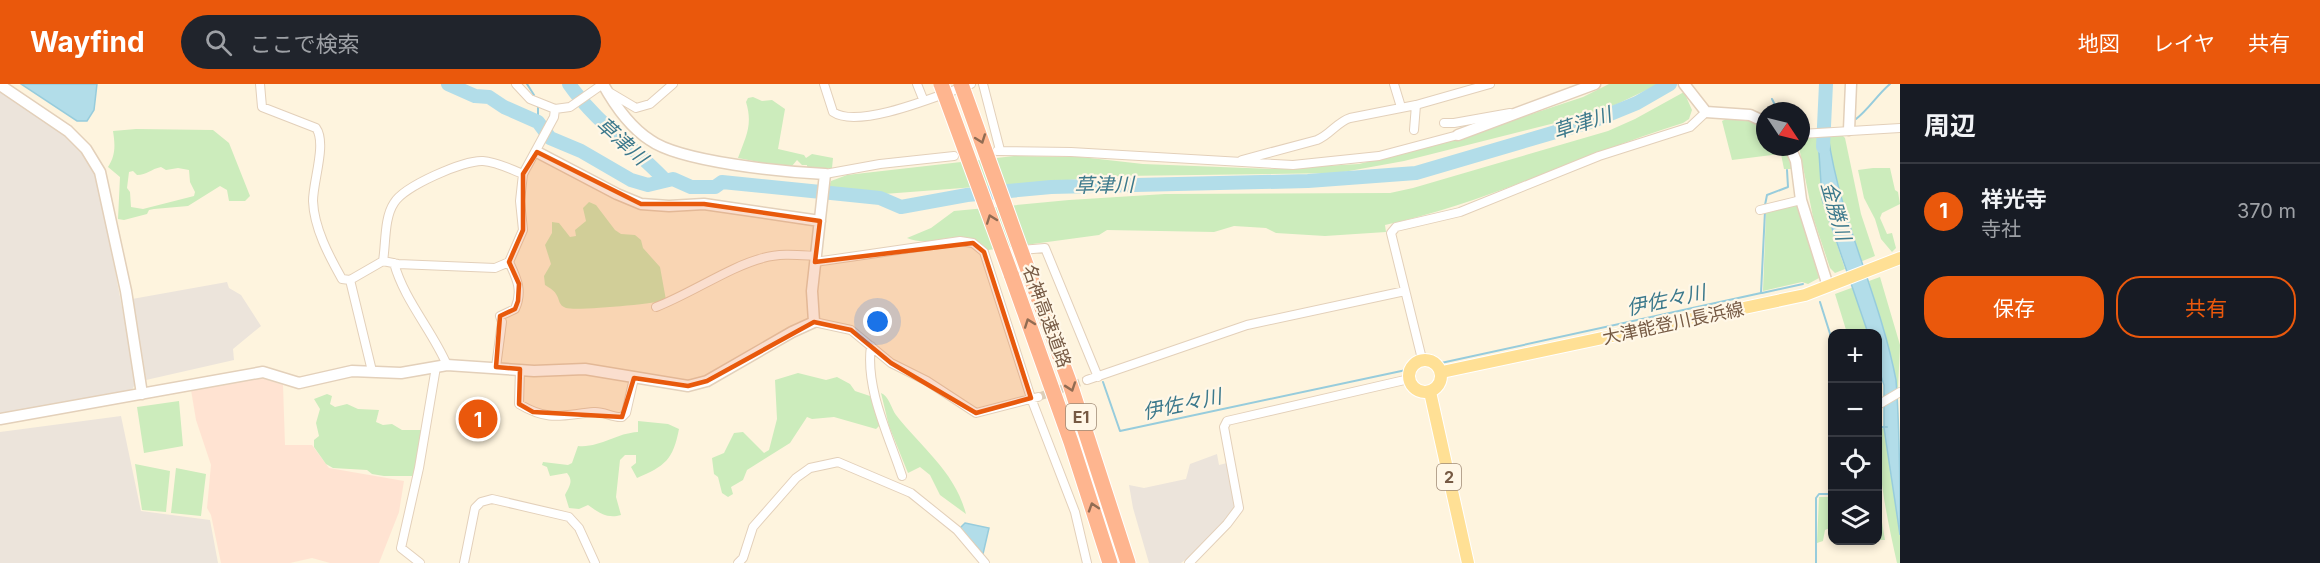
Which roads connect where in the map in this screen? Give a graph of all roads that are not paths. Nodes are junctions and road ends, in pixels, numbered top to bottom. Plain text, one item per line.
1 (0, 84) edge
2 (260, 84) edge
3 (516, 84) edge
4 (673, 84) edge
5 (824, 84) edge
6 (917, 84) edge
7 (941, 84) edge
8 (961, 84) edge
9 (971, 84) edge
10 (982, 84) edge
11 (1404, 84) edge
12 (1490, 84) edge
13 (1595, 84) edge
14 (1684, 84) edge
15 (1851, 84) edge
16 (1395, 86) edge
17 (601, 87) edge
18 (923, 99) junction
19 (1416, 105) junction
20 (1401, 107) junction
21 (1706, 112) junction
22 (554, 113) junction
23 (1515, 113) junction
24 (1756, 119) edge
25 (1444, 123) dead end
26 (1900, 128) edge
27 (1414, 129) dead end
28 (1847, 130) junction
29 (1810, 133) edge
30 (1458, 135) joint
31 (539, 148) junction
32 (954, 156) dead end
33 (1794, 156) edge
34 (1232, 162) junction
35 (523, 174) junction
36 (824, 178) junction
37 (1801, 201) junction
38 (1760, 210) dead end
39 (820, 222) junction
40 (815, 256) junction
41 (984, 256) junction
42 (1900, 258) edge
43 (382, 261) junction
44 (509, 262) junction
45 (394, 263) junction
46 (350, 280) junction
47 (1833, 284) junction
48 (1405, 291) junction
49 (656, 307) dead end
50 (814, 322) junction
51 (872, 346) junction
52 (1422, 359) junction
53 (441, 366) junction
54 (496, 367) junction
55 (520, 369) junction
56 (372, 371) junction
57 (1442, 372) junction
58 (1098, 377) junction
59 (634, 378) junction
60 (1409, 379) junction
61 (1087, 380) tunnel mouth
62 (1430, 392) junction
63 (1900, 392) edge
64 (142, 394) junction
65 (1034, 398) junction
66 (1882, 403) edge
67 (0, 419) edge
68 (902, 476) dead end
69 (420, 563) edge
70 (464, 563) edge
71 (595, 563) edge
72 (738, 563) edge
73 (985, 563) edge
74 (1087, 563) edge
75 (1110, 563) edge
76 (1128, 563) edge
77 (1188, 563) edge
78 (1468, 563) edge

1 - 64 street
2 - 46 street
3 - 22 street
4 - 17 street
5 - 18 street
6 - 18 street
75 -> 7 highway, 名神高速道路 / E1, bridge
8 -> 76 highway, 名神高速道路 / E1, bridge
9 - 18 street
10 - 34 street
11 - 16 street
12 - 19 street
13 - 23 street
14 - 21 street
15 - 28 street
16 - 20 street
17 - 22 street
17 - 36 street
19 - 20 street
19 - 27 street
20 - 34 street
21 - 24 street
21 - 48 street
22 - 31 street
23 - 25 street
23 - 30 street
26 - 28 street
28 - 29 street
30 - 34 street
31 - 35 street
31 - 39 street
32 - 36 street
33 - 37 street
35 - 43 street
35 - 44 street
36 - 39 street
37 - 38 street
37 - 47 street
39 - 40 street
40 - 41 street
40 - 49 street
40 - 50 street
41 - 58 street
41 - 65 street
42 - 47 main road, 大津能登川長浜線
43 - 45 street
43 - 46 street
44 - 45 street
44 - 54 street
45 - 53 street
46 - 56 street
47 - 57 main road, 大津能登川長浜線
48 - 52 street
48 - 58 street
50 - 51 street
50 - 59 street
51 - 65 street
51 - 68 street
52 - 57 main road
52 - 60 main road
53 - 54 street
53 - 56 street
53 - 69 street
54 - 55 street
55 - 59 street
55 - 59 street
56 - 64 street
57 - 62 main road
58 - 61 street
60 - 62 main road
60 - 77 street
62 - 78 main road, 2
63 - 66 street
64 - 67 street
65 - 74 street
70 - 71 street
72 - 73 street

